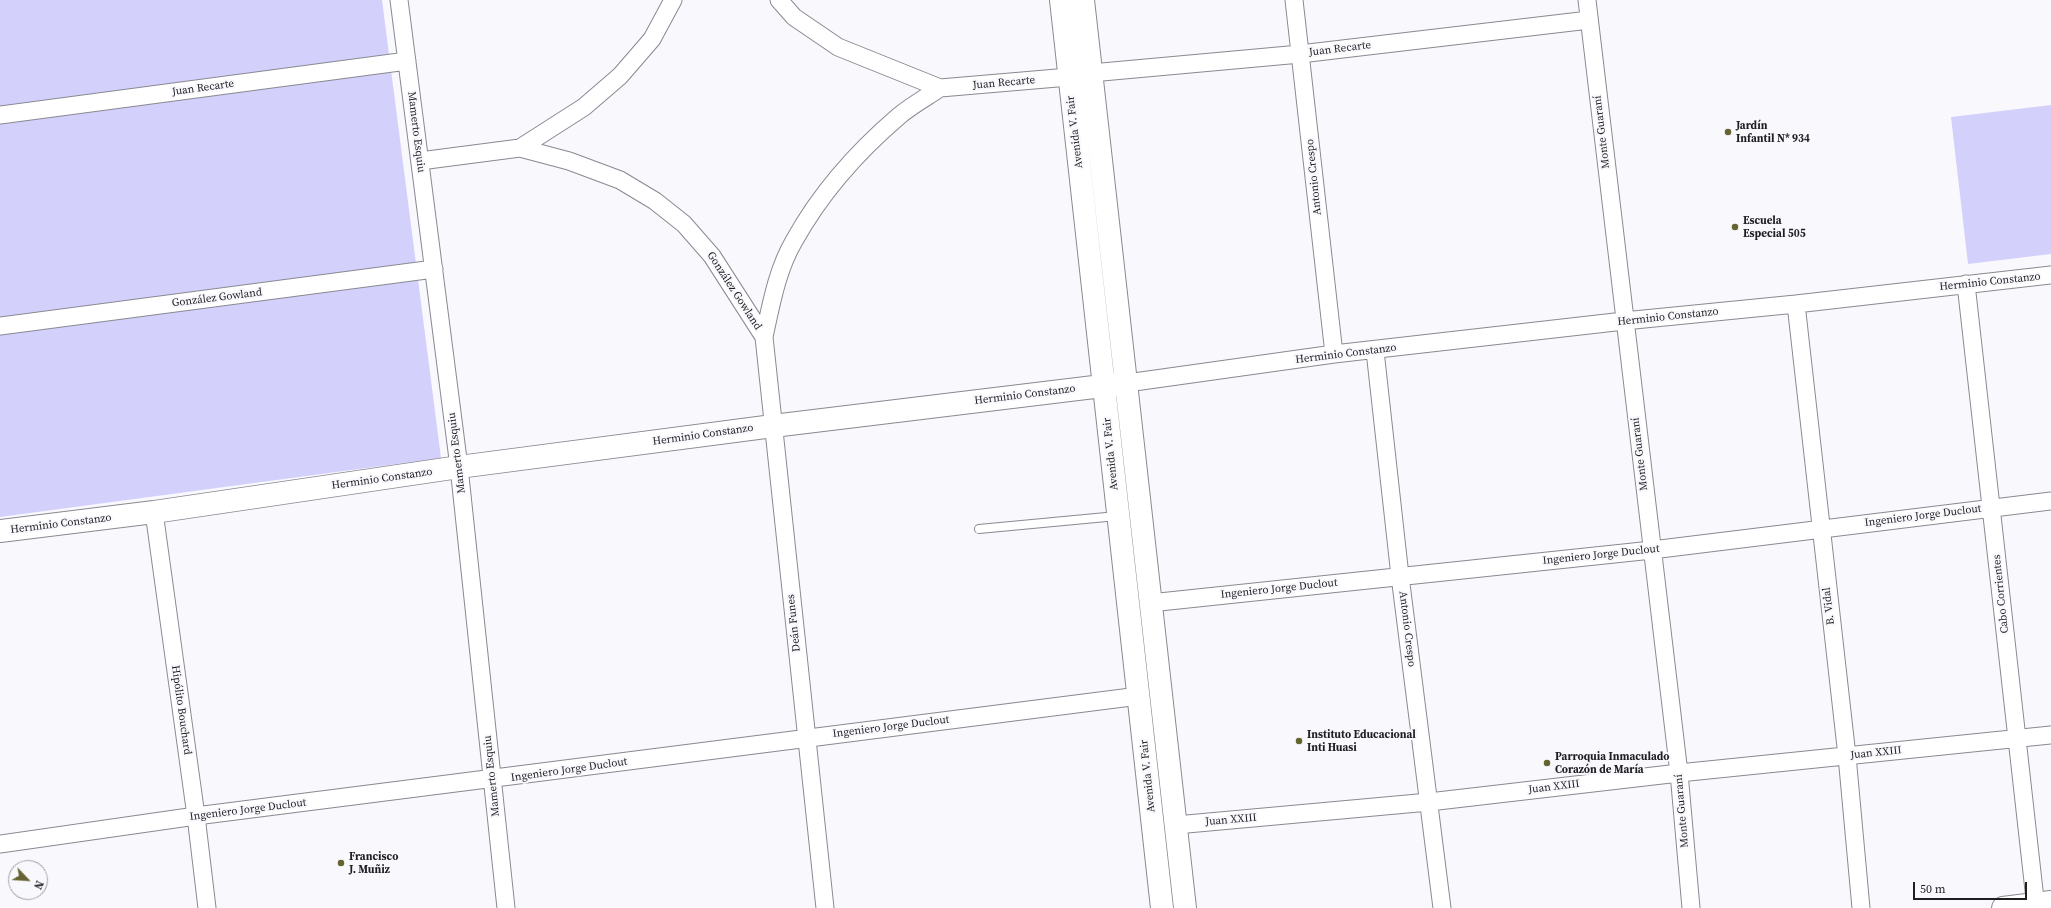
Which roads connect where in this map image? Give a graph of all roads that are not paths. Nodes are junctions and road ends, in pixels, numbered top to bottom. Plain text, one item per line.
1 (399, 0) edge
2 (673, 0) edge
3 (779, 0) edge
4 (1061, 0) edge
5 (1083, 0) edge
6 (1294, 0) edge
7 (1587, 0) edge
8 (1589, 20) junction
9 (1300, 54) junction
10 (407, 60) junction
11 (1091, 73) junction
12 (1069, 77) junction
13 (940, 88) junction
14 (0, 115) edge
15 (520, 148) junction
16 (420, 161) junction
17 (434, 269) junction
18 (2051, 275) edge
19 (1966, 284) junction
20 (1796, 304) junction
21 (1624, 321) junction
22 (0, 326) edge
23 (764, 337) junction
24 (1375, 351) junction
25 (1334, 354) junction
26 (1127, 383) junction
27 (1104, 386) junction
28 (773, 426) junction
29 (459, 467) junction
30 (2051, 501) edge
31 (1992, 507) junction
32 (154, 512) junction
33 (1118, 515) junction
34 (979, 529) dead end
35 (1820, 529) junction
36 (0, 531) edge
37 (1652, 550) junction
38 (1400, 576) junction
39 (1150, 603) junction
40 (1139, 696) junction
41 (2051, 735) edge
42 (807, 738) junction
43 (2016, 738) junction
44 (1847, 756) junction
45 (1679, 773) junction
46 (492, 780) junction
47 (1429, 802) junction
48 (196, 816) junction
49 (1176, 825) junction
50 (0, 844) edge
51 (2041, 905) edge
52 (207, 908) edge
53 (506, 908) edge
54 (825, 908) edge
55 (1162, 908) edge
56 (1185, 908) edge
57 (1442, 908) edge
58 (1691, 908) edge
59 (1861, 908) edge
60 (2003, 908) edge

1 - 10 street, Mamerto Esquiu
2 - 15 street
3 - 13 street
4 - 12 main road, Avenida V. Fair
5 - 11 main road, Avenida V. Fair
6 - 9 street, Antonio Crespo
7 - 8 street, Monte Guaraní
8 - 9 street, Juan Recarte
8 - 21 street, Monte Guaraní
9 - 11 street, Juan Recarte
9 - 25 street, Antonio Crespo
10 - 14 street, Juan Recarte
10 - 16 street, Mamerto Esquiu
11 - 26 main road, Avenida V. Fair
12 - 13 street, Juan Recarte
12 - 27 main road, Avenida V. Fair
13 - 23 street, González Gowland
15 - 16 street
15 - 23 street, González Gowland
16 - 17 street, Mamerto Esquiu
17 - 22 street, González Gowland
17 - 29 street, Mamerto Esquiu
18 - 19 street, Herminio Constanzo
19 - 20 street, Herminio Constanzo
19 - 31 street, Cabo Corrientes
20 - 21 street, Herminio Constanzo
20 - 35 street, B. Vidal
21 - 24 street, Herminio Constanzo
21 - 37 street, Monte Guaraní
23 - 28 street, Deán Funes
24 - 25 street, Herminio Constanzo
24 - 38 street, Antonio Crespo
25 - 26 street, Herminio Constanzo
26 - 27 main road, Herminio Constanzo
26 - 39 main road, Avenida V. Fair
27 - 28 main road, Herminio Constanzo
27 - 33 main road, Avenida V. Fair
28 - 29 main road, Herminio Constanzo
28 - 42 street, Deán Funes
29 - 32 main road, Herminio Constanzo
29 - 46 street, Mamerto Esquiu
30 - 31 street, Ingeniero Jorge Duclout
31 - 35 street, Ingeniero Jorge Duclout
31 - 43 street, Cabo Corrientes
32 - 36 main road, Herminio Constanzo
32 - 48 street, Hipólito Bouchard
33 - 34 lane
33 - 40 main road, Avenida V. Fair
35 - 37 street, Ingeniero Jorge Duclout
35 - 44 street, B. Vidal
37 - 38 street, Ingeniero Jorge Duclout
37 - 45 street, Monte Guaraní
38 - 39 street, Ingeniero Jorge Duclout
38 - 47 street, Antonio Crespo
39 - 49 main road, Avenida V. Fair
40 - 42 street, Ingeniero Jorge Duclout
40 - 55 main road, Avenida V. Fair
41 - 43 street, Juan XXIII
42 - 46 street, Ingeniero Jorge Duclout
42 - 54 street, Deán Funes
43 - 44 street, Juan XXIII
43 - 51 street, Cabo Corrientes
44 - 45 street, Juan XXIII
44 - 59 street, B. Vidal
45 - 47 street, Juan XXIII
45 - 58 street, Monte Guaraní
46 - 48 street, Ingeniero Jorge Duclout
46 - 53 street, Mamerto Esquiu
47 - 49 street, Juan XXIII
47 - 57 street, Antonio Crespo
48 - 50 street, Ingeniero Jorge Duclout
48 - 52 street, Hipólito Bouchard
49 - 56 main road, Avenida V. Fair
51 - 60 main road

